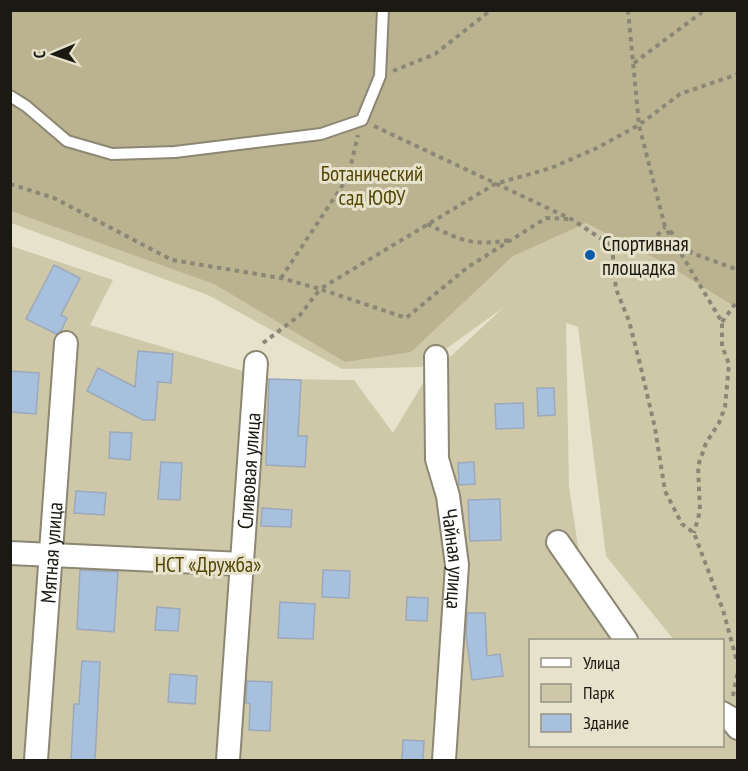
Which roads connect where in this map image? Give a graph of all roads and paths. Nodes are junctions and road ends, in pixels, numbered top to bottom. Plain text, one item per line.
1 (383, 10) edge
2 (491, 10) edge
3 (628, 10) edge
4 (701, 10) edge
5 (633, 63) junction
6 (738, 74) edge
7 (380, 76) junction
8 (10, 96) edge
9 (362, 120) junction
10 (639, 125) junction
11 (10, 184) edge
12 (495, 184) junction
13 (573, 220) junction
14 (426, 224) junction
15 (665, 226) junction
16 (513, 240) junction
17 (612, 246) junction
18 (738, 270) edge
19 (281, 278) junction
20 (320, 290) junction
21 (738, 300) edge
22 (722, 322) junction
23 (66, 343) dead end
24 (436, 357) dead end
25 (256, 363) joint
26 (694, 533) junction
27 (558, 542) dead end
28 (10, 553) edge
29 (51, 555) junction
30 (242, 564) junction
31 (625, 639) edge
32 (738, 665) edge
33 (724, 714) edge
34 (738, 728) edge
35 (36, 760) edge
36 (228, 760) edge
37 (444, 760) edge

1 - 7 lane
2 - 7 path
3 - 5 path
4 - 5 path
5 - 10 path
6 - 10 path
7 - 9 lane
8 - 9 lane
9 - 12 path
9 - 19 path
10 - 12 path
10 - 15 path
11 - 19 path
12 - 13 path
12 - 14 path
13 - 16 path
13 - 17 path
14 - 16 path
14 - 20 path
15 - 17 path
15 - 18 path
15 - 22 path
16 - 20 path
17 - 26 path
19 - 20 path
20 - 25 path
21 - 22 path
22 - 26 path
23 - 29 street, Мятная улица
24 - 37 street, Чайная улица
25 - 30 street, Сливовая улица
26 - 32 path
27 - 31 street
28 - 29 street
29 - 30 street
29 - 35 street, Мятная улица
30 - 36 street, Сливовая улица
33 - 34 street

